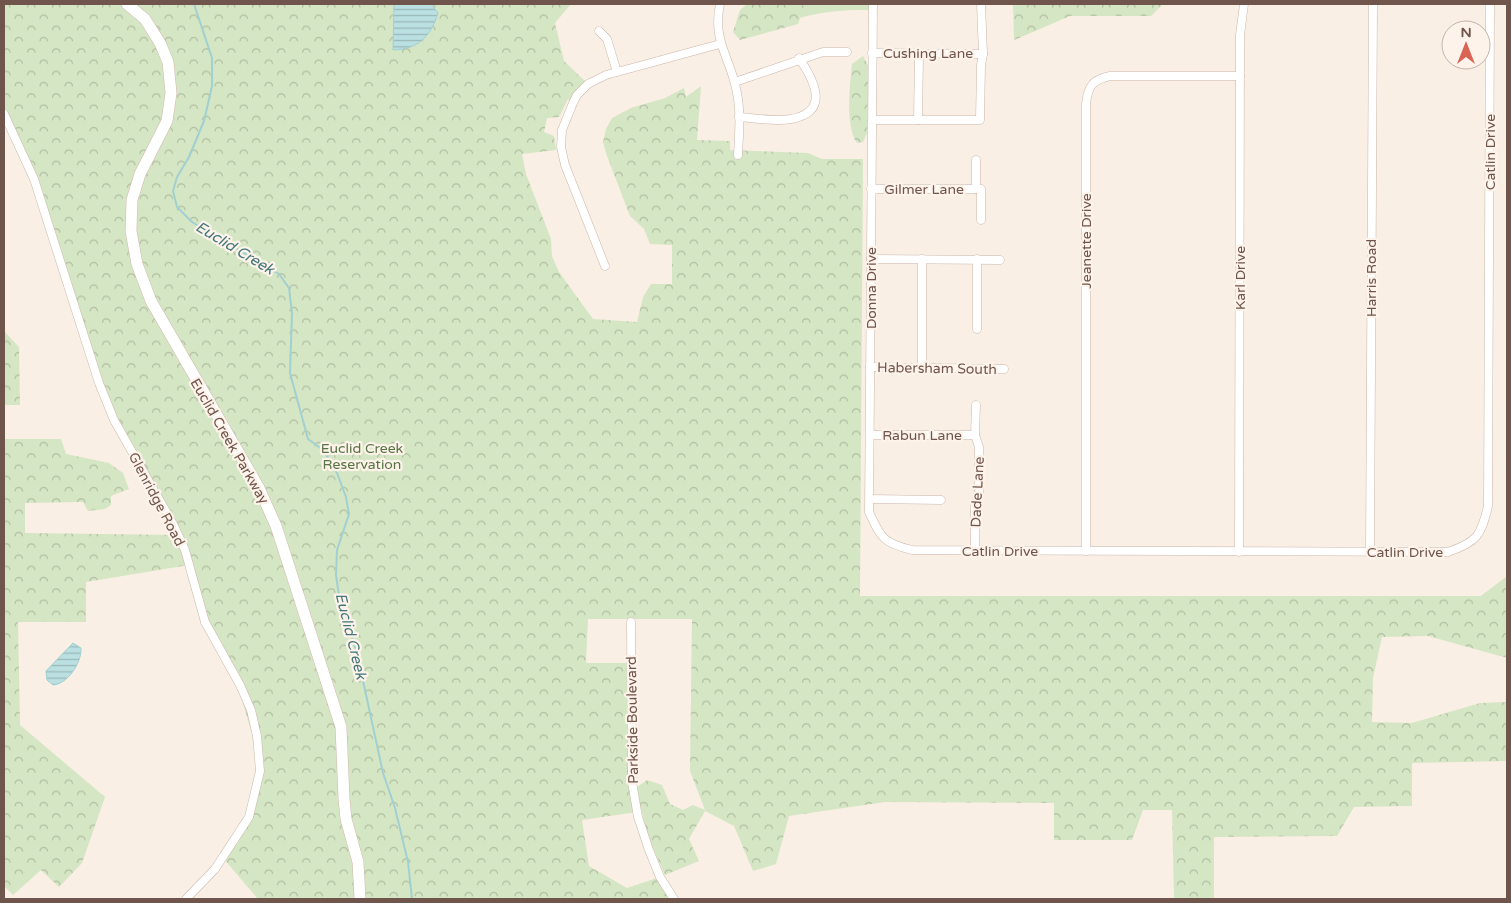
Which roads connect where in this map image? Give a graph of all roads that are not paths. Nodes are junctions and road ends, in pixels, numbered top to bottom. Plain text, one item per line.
1 (127, 4) edge
2 (720, 4) edge
3 (872, 4) edge
4 (981, 4) edge
5 (1244, 4) edge
6 (1373, 4) edge
7 (1490, 4) edge
8 (599, 31) dead end
9 (720, 44) junction
10 (847, 52) dead end
11 (872, 53) junction
12 (919, 54) junction
13 (983, 54) junction
14 (800, 58) junction
15 (617, 72) junction
16 (1240, 76) junction
17 (735, 82) junction
18 (4, 114) edge
19 (739, 117) junction
20 (872, 120) junction
21 (918, 120) junction
22 (738, 155) dead end
23 (976, 160) dead end
24 (871, 189) junction
25 (976, 189) junction
26 (981, 220) dead end
27 (871, 259) junction
28 (922, 259) junction
29 (977, 259) junction
30 (1000, 260) dead end
31 (605, 266) dead end
32 (977, 329) dead end
33 (870, 367) junction
34 (922, 368) junction
35 (1004, 369) dead end
36 (976, 404) dead end
37 (870, 435) junction
38 (975, 435) junction
39 (870, 499) junction
40 (941, 500) dead end
41 (912, 550) joint
42 (975, 551) junction
43 (1086, 551) junction
44 (1239, 552) junction
45 (1370, 552) junction
46 (631, 622) dead end
47 (186, 899) edge
48 (360, 899) edge
49 (674, 899) edge

1 - 48 street, Euclid Creek Parkway
2 - 9 street
3 - 11 street, Donna Drive
4 - 13 street
5 - 16 street, Karl Drive
6 - 45 street, Harris Road
7 - 45 street, Catlin Drive
8 - 15 street
9 - 15 street
9 - 17 street
10 - 14 street
11 - 12 street, Cushing Lane
11 - 20 street, Donna Drive
12 - 13 street, Cushing Lane
12 - 21 street
13 - 21 street
14 - 17 street
14 - 19 street
15 - 31 street
16 - 43 street, Jeanette Drive
16 - 44 street, Karl Drive
17 - 19 street
18 - 47 street, Glenridge Road
19 - 22 street
20 - 21 street
20 - 24 street, Donna Drive
23 - 25 street
24 - 25 street, Gilmer Lane
24 - 27 street, Donna Drive
25 - 26 street
27 - 28 street
27 - 33 street, Donna Drive
28 - 29 street
28 - 34 street
29 - 30 street
29 - 32 street
33 - 34 street, Habersham South
33 - 37 street, Donna Drive
34 - 35 street, Habersham South
36 - 38 street, Dade Lane
37 - 38 street, Rabun Lane
37 - 39 street, Donna Drive
38 - 42 street, Dade Lane
39 - 40 street
39 - 41 street, Donna Drive
41 - 42 street, Catlin Drive
42 - 43 street, Catlin Drive
43 - 44 street, Catlin Drive
44 - 45 street, Catlin Drive
46 - 49 street, Parkside Boulevard

